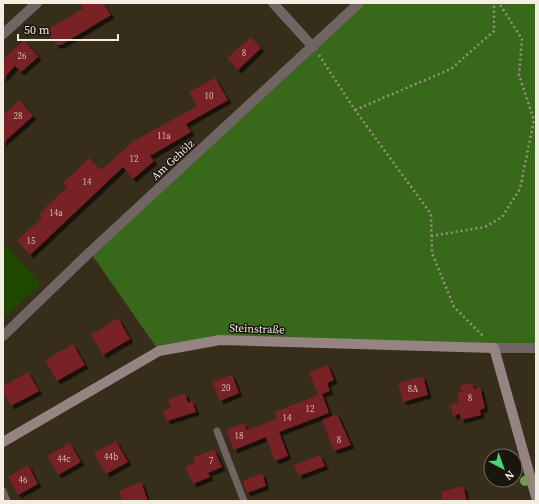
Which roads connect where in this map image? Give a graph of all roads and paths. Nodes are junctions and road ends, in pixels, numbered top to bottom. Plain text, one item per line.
1 (37, 3) edge
2 (273, 3) edge
3 (359, 3) edge
4 (494, 3) edge
5 (499, 3) edge
6 (3, 34) edge
7 (314, 47) junction
8 (355, 110) junction
9 (431, 236) junction
10 (3, 336) edge
11 (494, 348) junction
12 (536, 348) edge
13 (217, 432) dead end
14 (3, 442) edge
15 (3, 491) edge
16 (536, 497) edge
17 (7, 501) edge
18 (244, 501) edge

1 - 6 street
2 - 7 street
3 - 7 street, Am Gehölz
4 - 8 path
5 - 9 path
7 - 8 path
7 - 10 street, Am Gehölz
8 - 9 path
9 - 11 path
11 - 12 street, Steinstraße
11 - 14 street, Steinstraße
11 - 16 street
13 - 18 lane
15 - 17 lane

